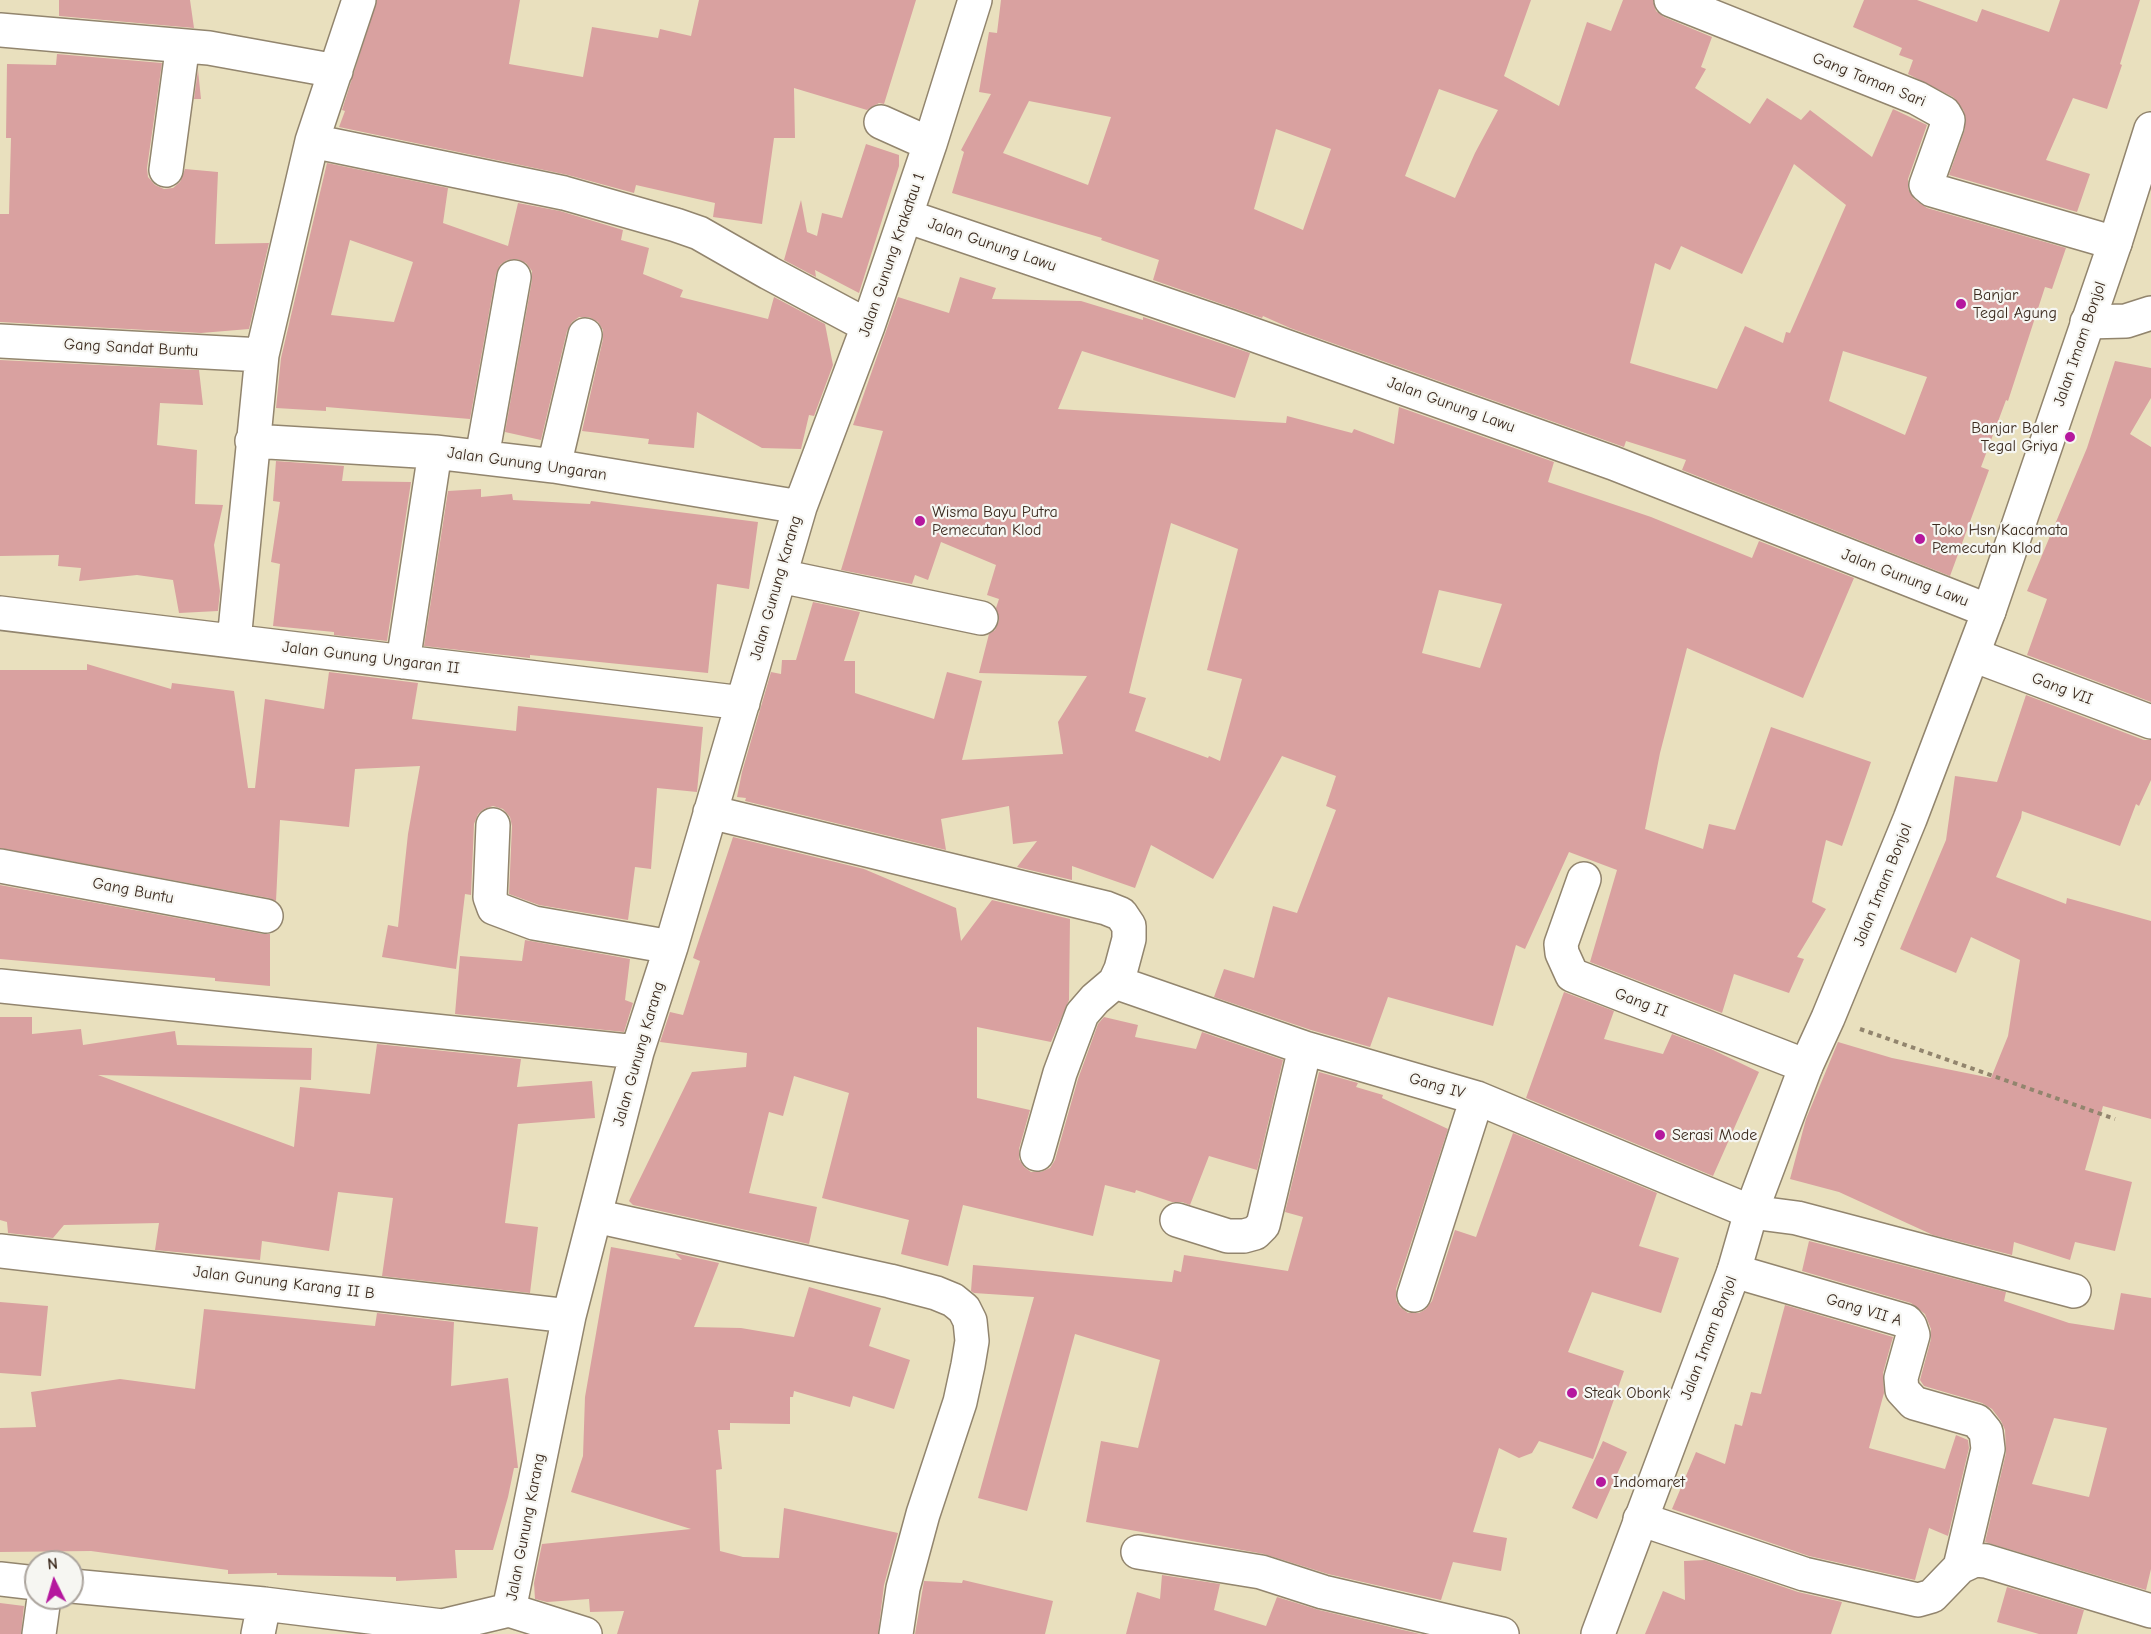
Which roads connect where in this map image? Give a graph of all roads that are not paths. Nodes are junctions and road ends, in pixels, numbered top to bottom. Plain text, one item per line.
1 (359, 0) edge
2 (975, 0) edge
3 (1671, 0) edge
4 (0, 30) edge
5 (182, 51) dead end
6 (336, 71) junction
7 (881, 122) dead end
8 (2151, 129) edge
9 (312, 141) junction
10 (930, 144) junction
11 (166, 170) dead end
12 (906, 216) junction
13 (2115, 243) junction
14 (514, 277) dead end
15 (2151, 314) edge
16 (2087, 322) junction
17 (868, 326) junction
18 (585, 334) dead end
19 (0, 342) edge
20 (262, 355) junction
21 (252, 441) junction
22 (435, 452) junction
23 (482, 457) junction
24 (554, 466) junction
25 (800, 507) junction
26 (780, 576) junction
27 (1989, 611) junction
28 (0, 613) edge
29 (981, 618) dead end
30 (234, 641) junction
31 (1973, 655) junction
32 (403, 662) junction
33 (743, 703) junction
34 (2151, 722) edge
35 (710, 812) junction
36 (493, 825) dead end
37 (0, 866) edge
38 (1584, 879) dead end
39 (266, 916) dead end
40 (671, 947) junction
41 (1115, 982) junction
42 (0, 986) edge
43 (1305, 1048) junction
44 (637, 1052) junction
45 (1806, 1066) junction
46 (1477, 1098) junction
47 (1037, 1154) dead end
48 (1751, 1212) junction
49 (595, 1216) junction
50 (1177, 1220) dead end
51 (0, 1251) edge
52 (1734, 1271) junction
53 (2074, 1291) dead end
54 (1414, 1295) dead end
55 (569, 1316) junction
56 (1640, 1519) junction
57 (1138, 1552) dead end
58 (1960, 1567) junction
59 (0, 1579) edge
60 (24, 1581) edge
61 (84, 1588) edge
62 (42, 1610) edge
63 (509, 1610) junction
64 (2151, 1611) edge
65 (261, 1619) edge
66 (353, 1624) edge
67 (441, 1630) edge
68 (39, 1634) edge
69 (585, 1634) edge
70 (896, 1634) edge
71 (1502, 1634) edge
72 (1598, 1634) edge

1 - 6 main road
2 - 10 main road, Jalan Gunung Krakatau 1
3 - 13 main road, Gang Taman Sari
4 - 6 main road
5 - 11 main road
6 - 9 main road
7 - 10 main road
8 - 13 main road, Jalan Imam Bonjol
9 - 17 main road
9 - 20 main road
10 - 12 main road, Jalan Gunung Krakatau 1
12 - 17 main road, Jalan Gunung Krakatau 1
12 - 27 main road, Jalan Gunung Lawu
13 - 16 main road, Jalan Imam Bonjol
14 - 23 main road
15 - 16 main road
16 - 27 main road, Jalan Imam Bonjol
17 - 25 main road, Jalan Gunung Krakatau 1
18 - 24 main road
19 - 20 main road, Gang Sandat Buntu
20 - 21 main road
21 - 22 main road, Jalan Gunung Ungaran
21 - 30 main road
22 - 23 main road, Jalan Gunung Ungaran
22 - 32 main road
23 - 24 main road, Jalan Gunung Ungaran
24 - 25 main road, Jalan Gunung Ungaran
25 - 26 main road, Jalan Gunung Karang
26 - 29 main road
26 - 33 main road, Jalan Gunung Karang
27 - 31 main road, Jalan Imam Bonjol
28 - 30 main road, Jalan Gunung Ungaran II
30 - 32 main road, Jalan Gunung Ungaran II
31 - 34 main road, Gang VII
31 - 45 main road, Jalan Imam Bonjol
32 - 33 main road, Jalan Gunung Ungaran II
33 - 35 main road, Jalan Gunung Karang
35 - 40 main road, Jalan Gunung Karang
35 - 41 main road
36 - 40 main road
37 - 39 main road, Gang Buntu
38 - 45 main road, Gang II
40 - 44 main road, Jalan Gunung Karang
41 - 43 main road, Gang IV
41 - 47 main road
42 - 44 main road
43 - 46 main road, Gang IV
43 - 50 main road
44 - 49 main road, Jalan Gunung Karang
45 - 48 main road, Jalan Imam Bonjol
46 - 48 main road, Gang IV
46 - 54 main road
48 - 52 main road, Jalan Imam Bonjol
48 - 53 main road, Gang IV
49 - 55 main road, Jalan Gunung Karang
49 - 70 main road
51 - 55 main road, Jalan Gunung Karang II B
52 - 56 main road, Jalan Imam Bonjol
52 - 58 main road, Gang VII A
55 - 63 main road, Jalan Gunung Karang
56 - 58 main road
56 - 72 main road, Jalan Imam Bonjol
57 - 71 main road
58 - 64 main road
59 - 60 main road
61 - 65 main road, Jalan Gunung Karang
62 - 68 main road
63 - 67 main road, Jalan Gunung Karang
63 - 69 main road, Jalan Gunung Karang
65 - 66 main road, Jalan Gunung Karang
66 - 67 main road, Jalan Gunung Karang

